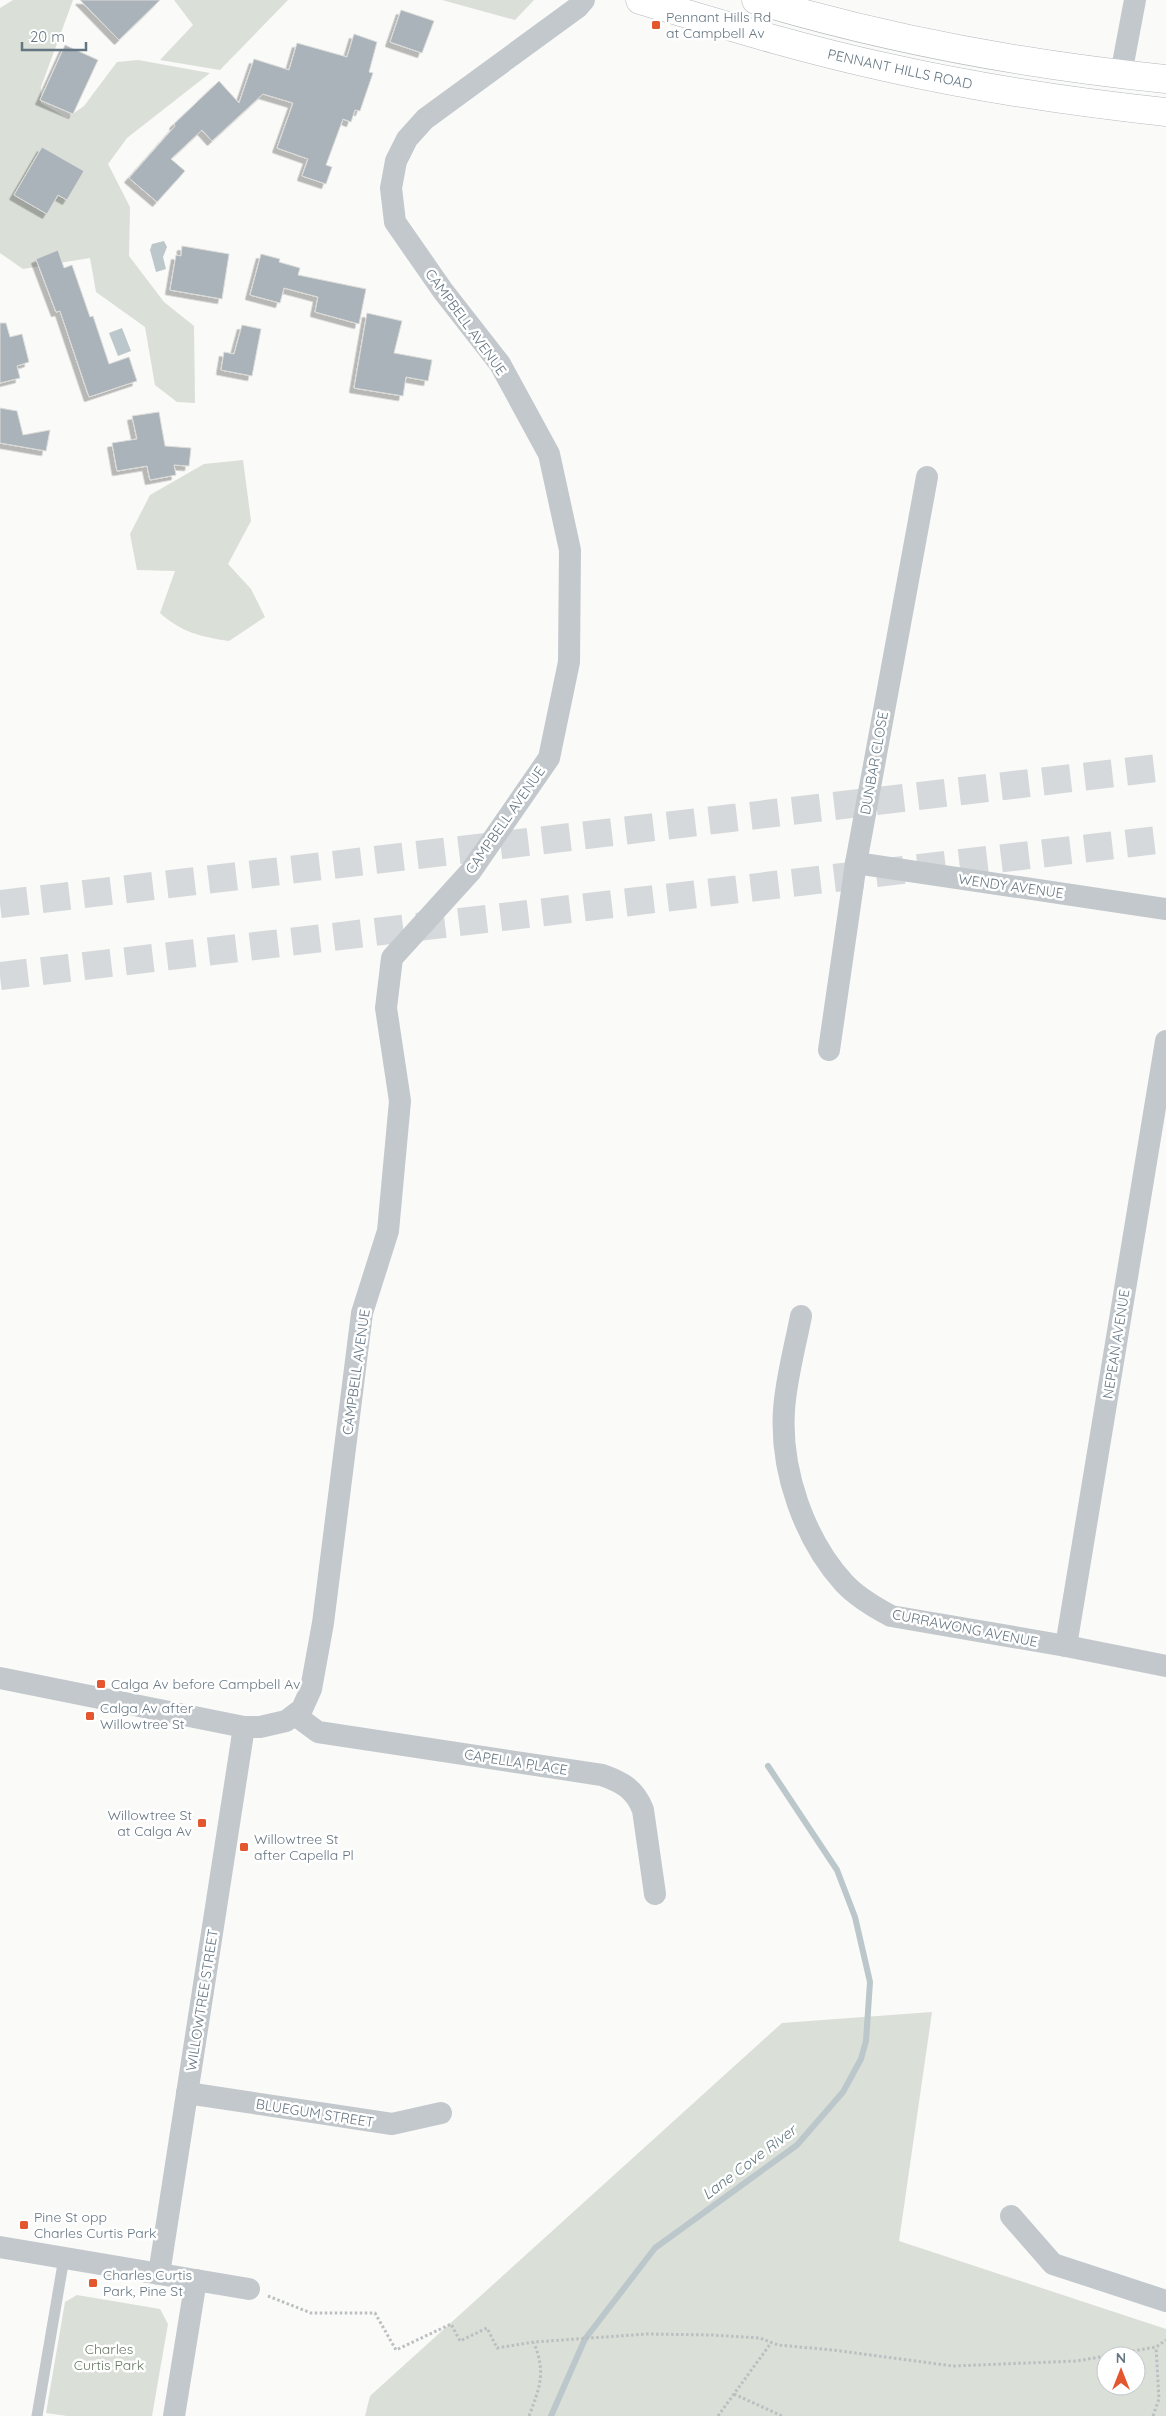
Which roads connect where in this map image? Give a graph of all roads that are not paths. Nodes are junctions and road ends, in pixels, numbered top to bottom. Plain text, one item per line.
1 (584, 0) edge
2 (640, 0) edge
3 (756, 0) edge
4 (1135, 0) edge
5 (1121, 74) junction
6 (1166, 79) edge
7 (1166, 112) edge
8 (927, 477) dead end
9 (856, 863) junction
10 (1166, 909) edge
11 (1166, 1041) edge
12 (828, 1050) dead end
13 (801, 1316) dead end
14 (1066, 1646) junction
15 (1166, 1666) edge
16 (0, 1678) edge
17 (294, 1715) junction
18 (244, 1726) junction
19 (655, 1894) dead end
20 (187, 2093) junction
21 (441, 2113) dead end
22 (1011, 2216) dead end
23 (0, 2247) edge
24 (64, 2258) junction
25 (159, 2274) junction
26 (196, 2280) junction
27 (249, 2289) road end
28 (1166, 2301) edge
29 (37, 2416) edge
30 (174, 2416) edge

1 - 17 street, CAMPBELL AVENUE
2 - 7 highway, PENNANT HILLS ROAD
3 - 5 highway
4 - 5 street
5 - 6 highway
8 - 9 street, DUNBAR CLOSE
9 - 10 street, WENDY AVENUE
9 - 12 street, DUNBAR CLOSE
11 - 14 street, NEPEAN AVENUE
13 - 14 street, CURRAWONG AVENUE
14 - 15 street, CURRAWONG AVENUE
16 - 18 street
17 - 18 street
17 - 19 street, CAPELLA PLACE
18 - 20 street, WILLOWTREE STREET
20 - 21 street, BLUEGUM STREET
20 - 25 street, WILLOWTREE STREET
22 - 28 street
23 - 24 street
24 - 25 street
24 - 29 lane
25 - 26 street
26 - 27 street
26 - 30 street

